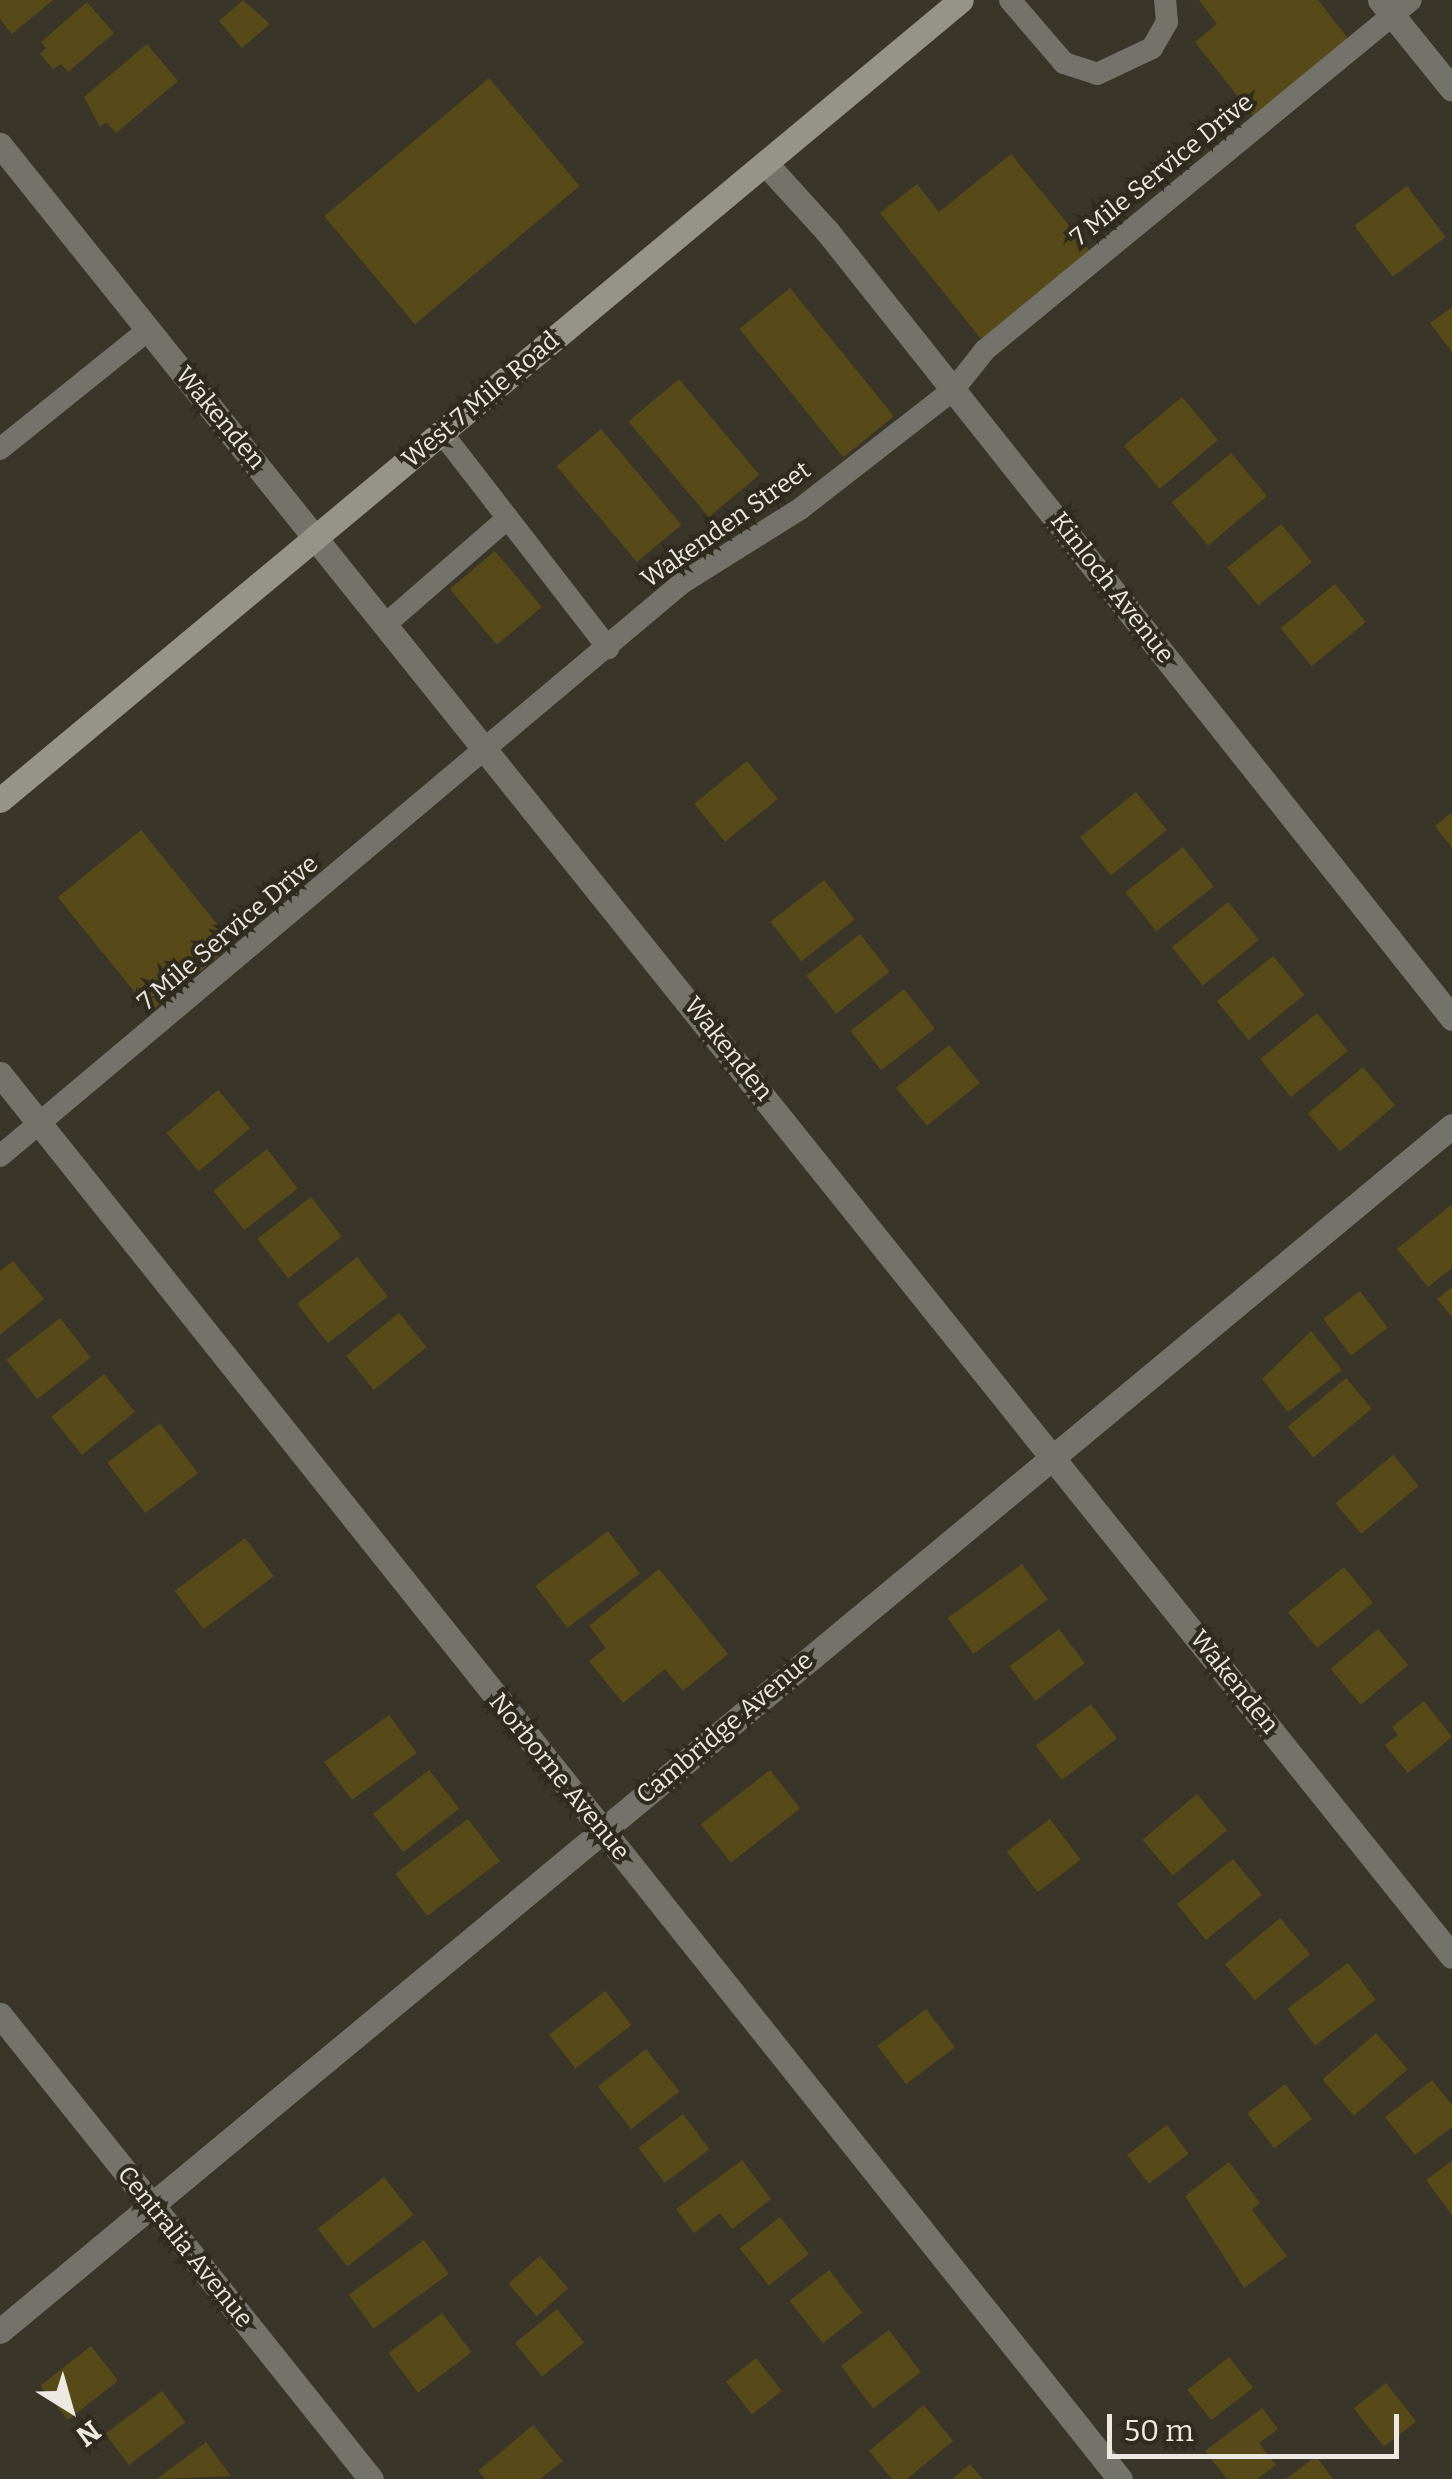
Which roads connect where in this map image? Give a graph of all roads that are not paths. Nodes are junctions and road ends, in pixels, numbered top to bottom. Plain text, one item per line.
1 (961, 0) edge
2 (1010, 0) edge
3 (1165, 0) edge
4 (1394, 5) edge
5 (1452, 89) edge
6 (0, 145) edge
7 (766, 164) junction
8 (147, 330) junction
9 (954, 389) junction
10 (442, 433) junction
11 (0, 449) edge
12 (508, 518) junction
13 (317, 534) junction
14 (388, 623) junction
15 (608, 648) junction
16 (489, 750) junction
17 (0, 800) edge
18 (1452, 1018) edge
19 (0, 1074) edge
20 (41, 1124) junction
21 (1452, 1126) edge
22 (0, 1156) edge
23 (1052, 1455) junction
24 (602, 1831) junction
25 (1452, 1956) edge
26 (0, 2015) edge
27 (151, 2204) junction
28 (0, 2330) edge
29 (371, 2479) edge
30 (1120, 2479) edge

1 - 7 main road, West 7 Mile Road
2 - 3 lane
4 - 5 street
4 - 9 lane, 7 Mile Service Drive
6 - 8 street, Wakenden
7 - 9 street, Kinloch Avenue
7 - 10 main road, West 7 Mile Road
8 - 11 lane
8 - 13 street, Wakenden
9 - 15 lane, Wakenden Street
9 - 18 street, Kinloch Avenue
10 - 12 lane
10 - 13 main road, West 7 Mile Road
12 - 14 lane
12 - 15 lane
13 - 14 street, Wakenden
13 - 17 main road, West 7 Mile Road
14 - 16 street, Wakenden
15 - 16 lane, Wakenden Street
16 - 20 lane, 7 Mile Service Drive
16 - 23 street, Wakenden
19 - 20 street, Norborne Avenue
20 - 22 lane, 7 Mile Service Drive
20 - 24 street, Norborne Avenue
21 - 23 street, Cambridge Avenue
23 - 24 street, Cambridge Avenue
23 - 25 street, Wakenden
24 - 27 street, Cambridge Avenue
24 - 30 street, Norborne Avenue
26 - 27 street, Centralia Avenue
27 - 28 street, Cambridge Avenue
27 - 29 street, Centralia Avenue

